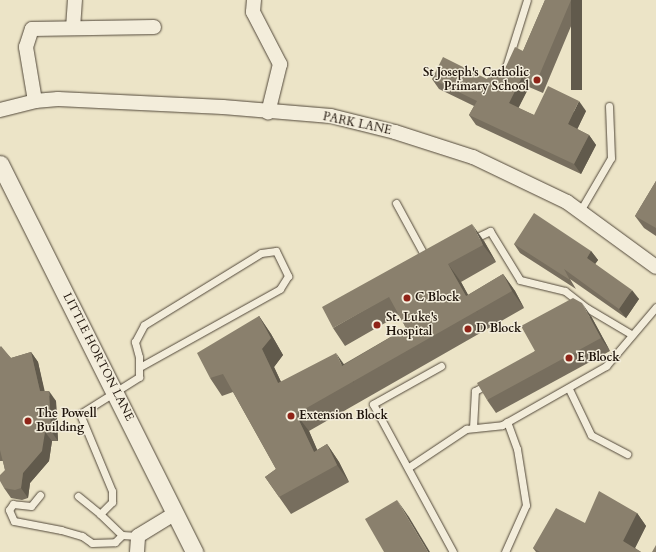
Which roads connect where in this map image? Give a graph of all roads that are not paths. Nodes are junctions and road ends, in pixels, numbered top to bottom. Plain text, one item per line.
1 (75, 0) edge
2 (254, 0) edge
3 (527, 0) edge
4 (154, 27) dead end
5 (73, 28) junction
6 (505, 70) edge
7 (35, 101) junction
8 (609, 106) dead end
9 (0, 110) edge
10 (268, 112) junction
11 (2, 173) edge
12 (396, 203) dead end
13 (580, 212) junction
14 (462, 245) edge
15 (435, 258) edge
16 (656, 267) edge
17 (656, 307) edge
18 (631, 334) junction
19 (441, 366) dead end
20 (140, 367) junction
21 (497, 379) edge
22 (569, 389) junction
23 (116, 392) junction
24 (507, 422) junction
25 (473, 428) junction
26 (627, 454) dead end
27 (409, 467) junction
28 (40, 495) dead end
29 (78, 496) dead end
30 (100, 514) junction
31 (174, 514) junction
32 (122, 535) junction
33 (138, 536) junction
34 (137, 552) edge
35 (194, 552) edge
36 (453, 552) edge
37 (505, 552) edge

1 - 5 street
2 - 10 street
3 - 6 lane
4 - 5 street
5 - 7 street
7 - 9 street, PARK LANE
7 - 10 street, PARK LANE
8 - 13 lane
10 - 13 street, PARK LANE
11 - 23 street, LITTLE HORTON LANE
12 - 15 lane
13 - 16 street, PARK LANE
14 - 18 lane
17 - 18 lane
18 - 22 lane
19 - 27 lane
20 - 20 lane
20 - 23 lane
21 - 25 lane
22 - 24 lane
22 - 26 lane
23 - 30 lane
23 - 31 street, LITTLE HORTON LANE
24 - 25 lane
24 - 37 lane
25 - 27 lane
27 - 36 lane
28 - 32 lane
29 - 30 lane
30 - 32 lane
31 - 33 street
31 - 35 street, LITTLE HORTON LANE
32 - 33 lane
33 - 34 street

